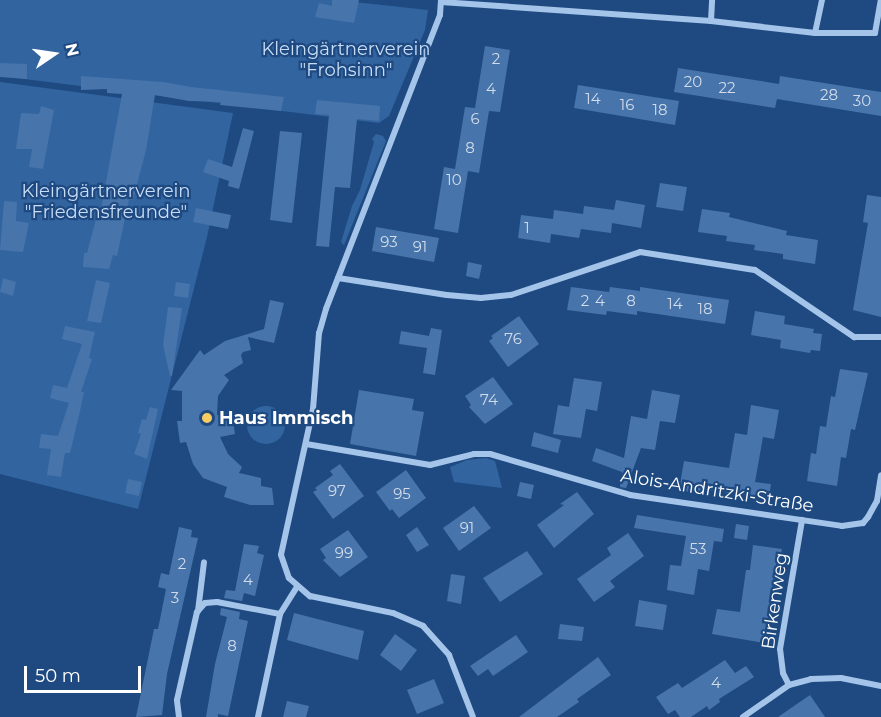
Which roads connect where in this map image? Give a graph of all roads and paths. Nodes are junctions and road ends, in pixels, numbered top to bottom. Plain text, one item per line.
1 (712, 0) edge
2 (822, 0) edge
3 (880, 0) edge
4 (441, 1) edge
5 (711, 21) junction
6 (815, 33) junction
7 (338, 278) junction
8 (881, 337) edge
9 (306, 444) junction
10 (881, 475) edge
11 (802, 520) junction
12 (204, 562) dead end
13 (297, 587) junction
14 (198, 612) junction
15 (280, 614) junction
16 (789, 686) junction
17 (881, 686) edge
18 (178, 717) edge
19 (258, 717) edge
20 (473, 717) edge
21 (743, 717) edge

1 - 5 street
2 - 6 street
3 - 6 street
4 - 5 street
4 - 7 street
5 - 6 street
7 - 8 street
7 - 9 street
9 - 11 street, Alois-Andritzki-Straße
9 - 13 street
10 - 11 street, Alois-Andritzki-Straße
11 - 16 street, Birkenweg
12 - 14 street
13 - 15 street
13 - 20 street
14 - 15 street
14 - 18 street
15 - 19 street
16 - 17 street
16 - 21 street

